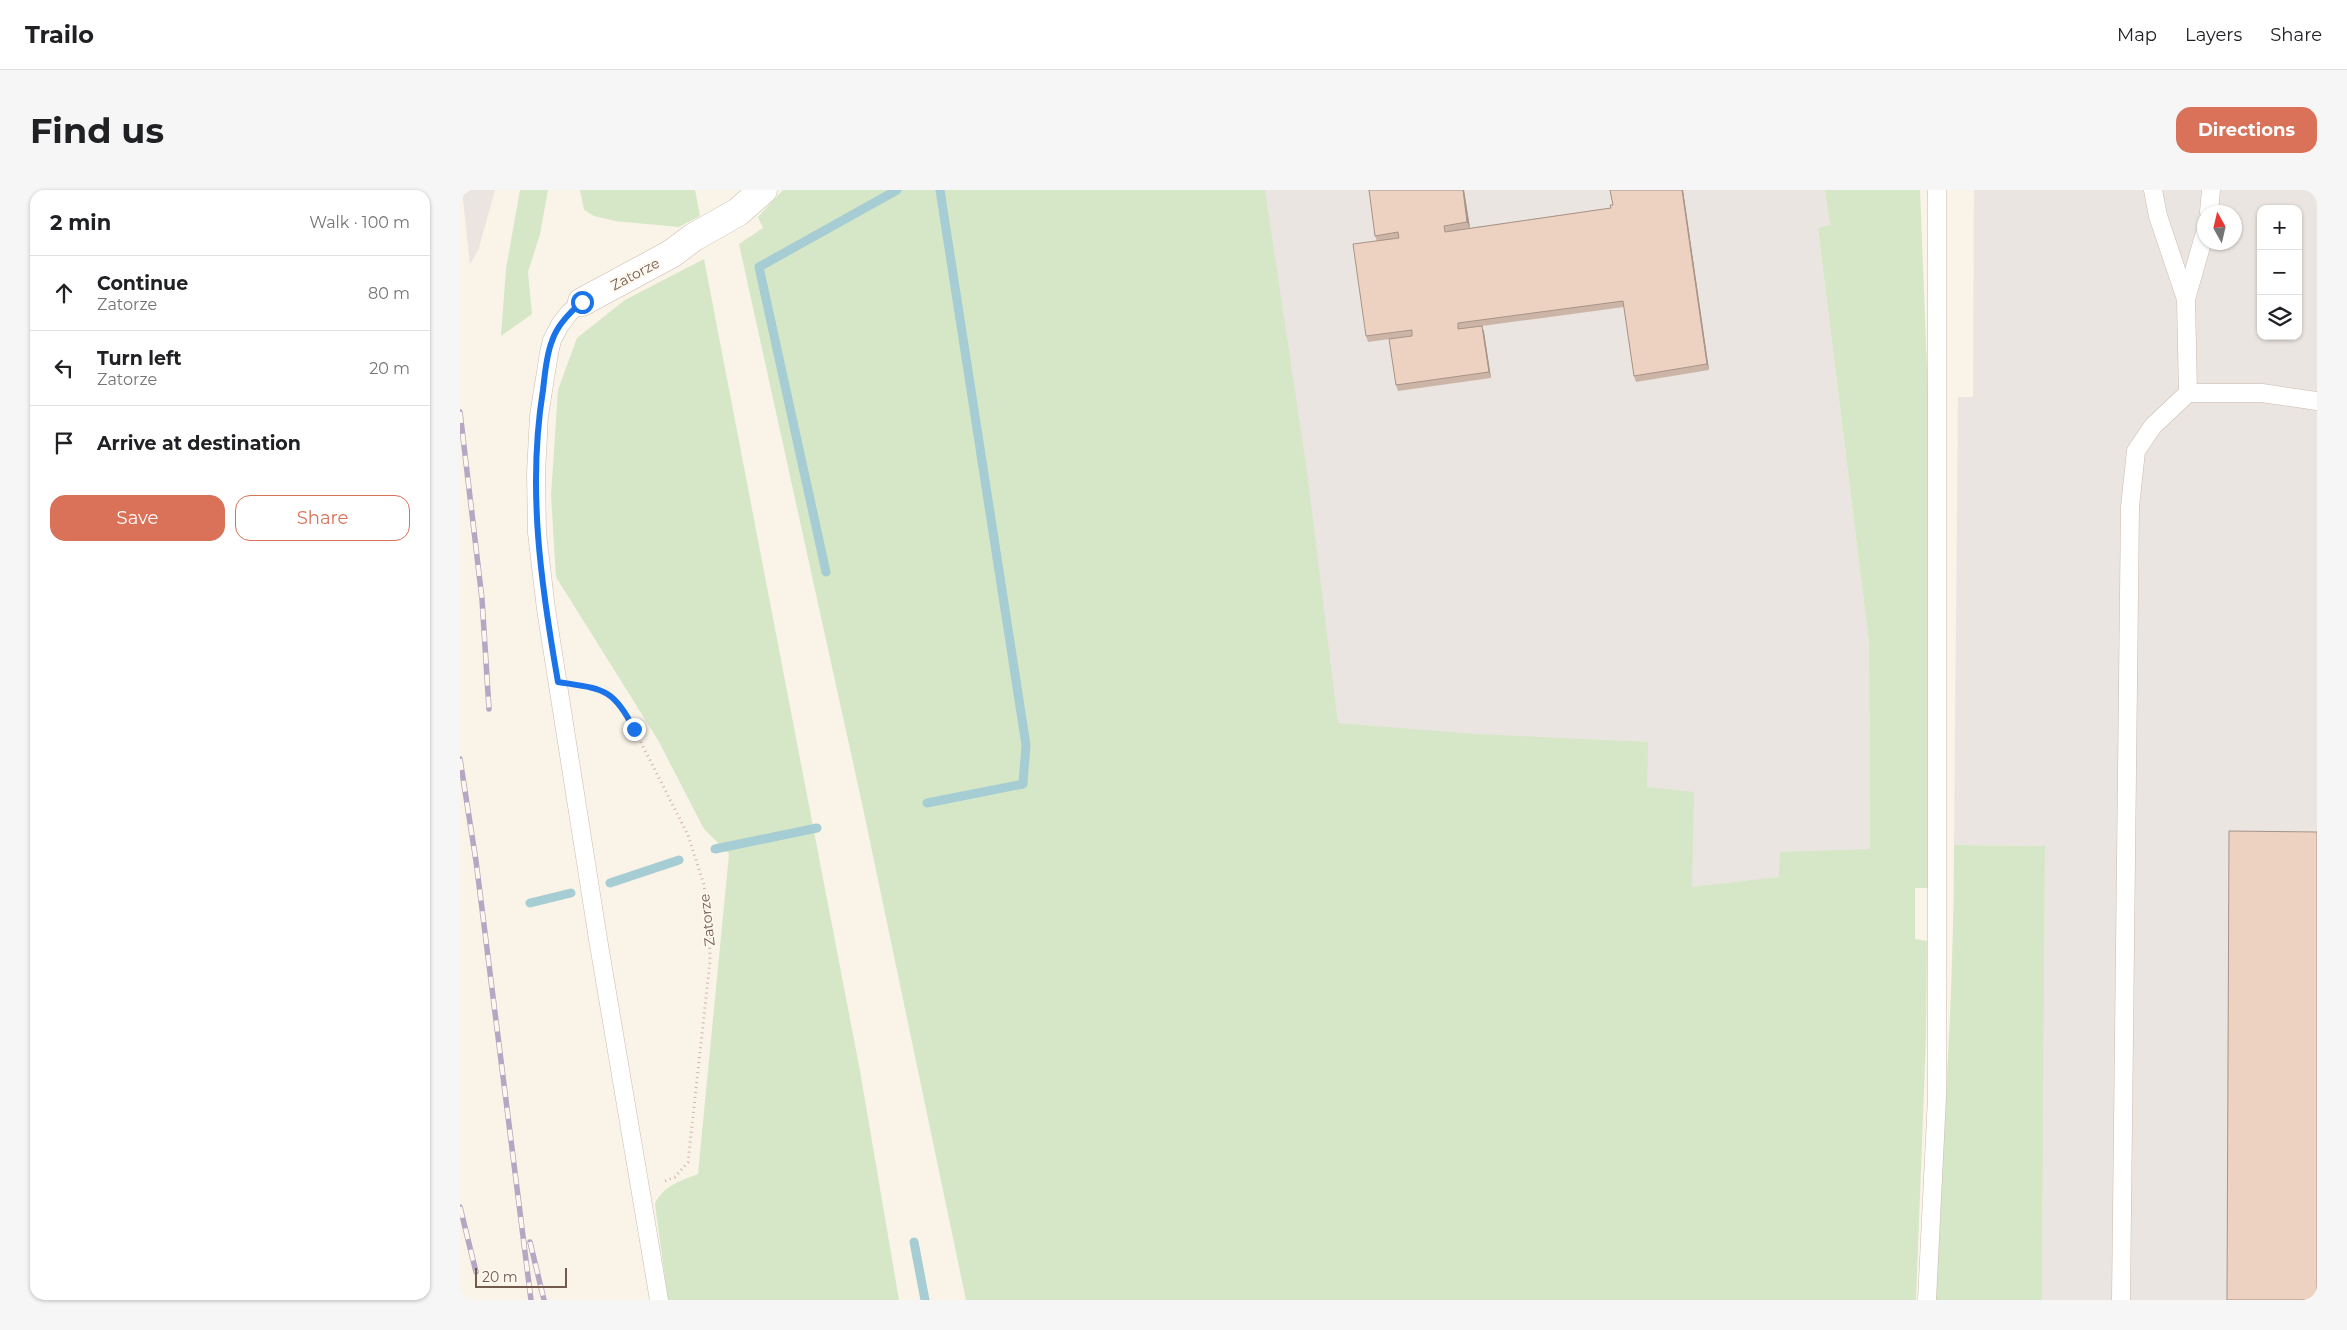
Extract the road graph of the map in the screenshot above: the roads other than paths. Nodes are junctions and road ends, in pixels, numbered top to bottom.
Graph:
1 (763, 190) edge
2 (1937, 190) edge
3 (2153, 190) edge
4 (2211, 190) edge
5 (2210, 205) edge
6 (2200, 250) edge
7 (2186, 299) junction
8 (582, 302) joint
9 (2188, 393) junction
10 (2317, 401) edge
11 (659, 1300) edge
12 (1927, 1300) edge
13 (2121, 1300) edge

1 - 8 street, Zatorze
2 - 12 lane
3 - 7 lane
4 - 5 lane
6 - 7 lane
7 - 9 lane
8 - 11 lane, Zatorze
9 - 10 lane
9 - 13 lane

